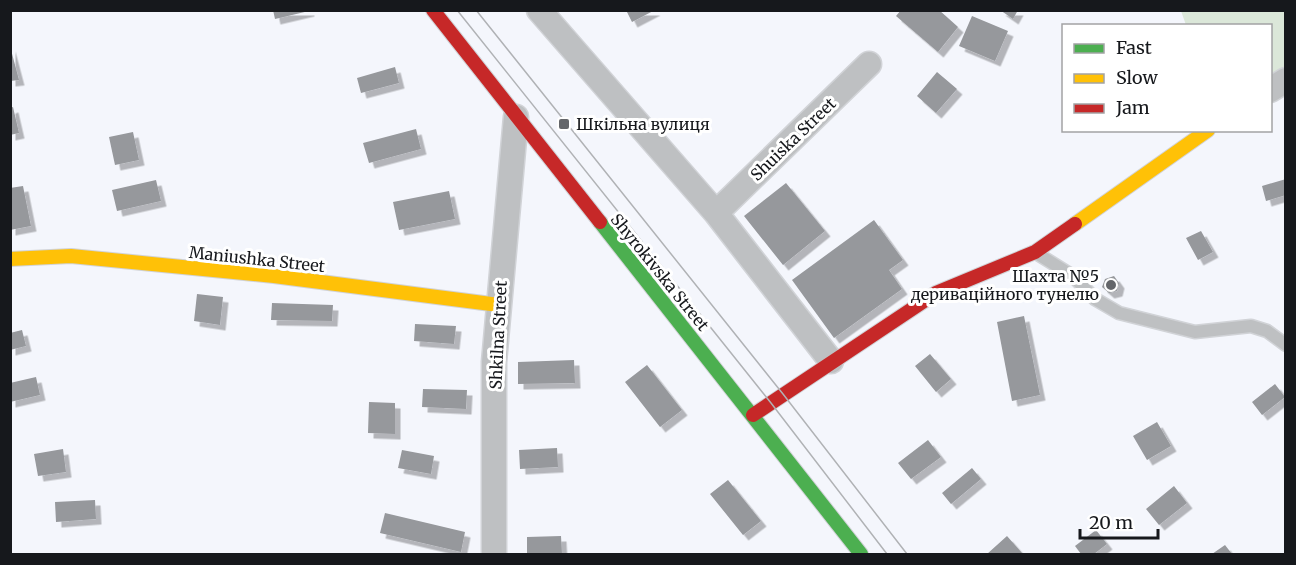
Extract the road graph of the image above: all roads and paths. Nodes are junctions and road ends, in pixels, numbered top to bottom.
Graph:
1 (433, 10) edge
2 (545, 12) edge
3 (869, 64) dead end
4 (1286, 80) edge
5 (1272, 89) edge
6 (516, 117) junction
7 (1205, 132) edge
8 (716, 213) junction
9 (1035, 252) junction
10 (10, 259) edge
11 (499, 304) junction
12 (1286, 345) edge
13 (831, 361) junction
14 (753, 415) junction
15 (494, 555) edge
16 (861, 555) edge

1 - 6 street, Shyrokivska Street
2 - 8 street
3 - 8 street, Shuiska Street
4 - 5 street
6 - 11 street, Shkilna Street
6 - 14 street, Shyrokivska Street
7 - 9 street
8 - 13 street
9 - 12 lane
9 - 13 street
10 - 11 street, Maniushka Street
11 - 15 street, Shkilna Street
13 - 14 street
14 - 16 street, Shyrokivska Street

